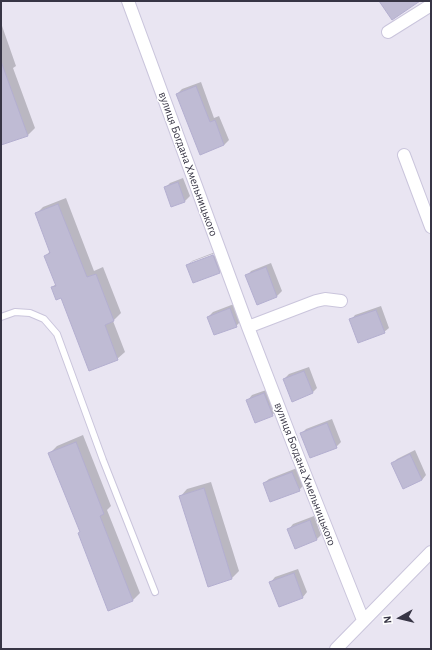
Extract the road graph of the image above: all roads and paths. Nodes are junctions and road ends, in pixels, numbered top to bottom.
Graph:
1 (128, 1) edge
2 (431, 5) edge
3 (388, 32) dead end
4 (404, 156) dead end
5 (431, 227) edge
6 (341, 301) dead end
7 (1, 316) edge
8 (248, 327) junction
9 (431, 552) edge
10 (155, 592) dead end
11 (363, 620) junction
12 (336, 649) edge

1 - 8 street, вулиця Богдана Хмельницького
2 - 3 street
4 - 5 street
6 - 8 street
7 - 10 lane
8 - 11 street, вулиця Богдана Хмельницького
9 - 11 street
11 - 12 street

